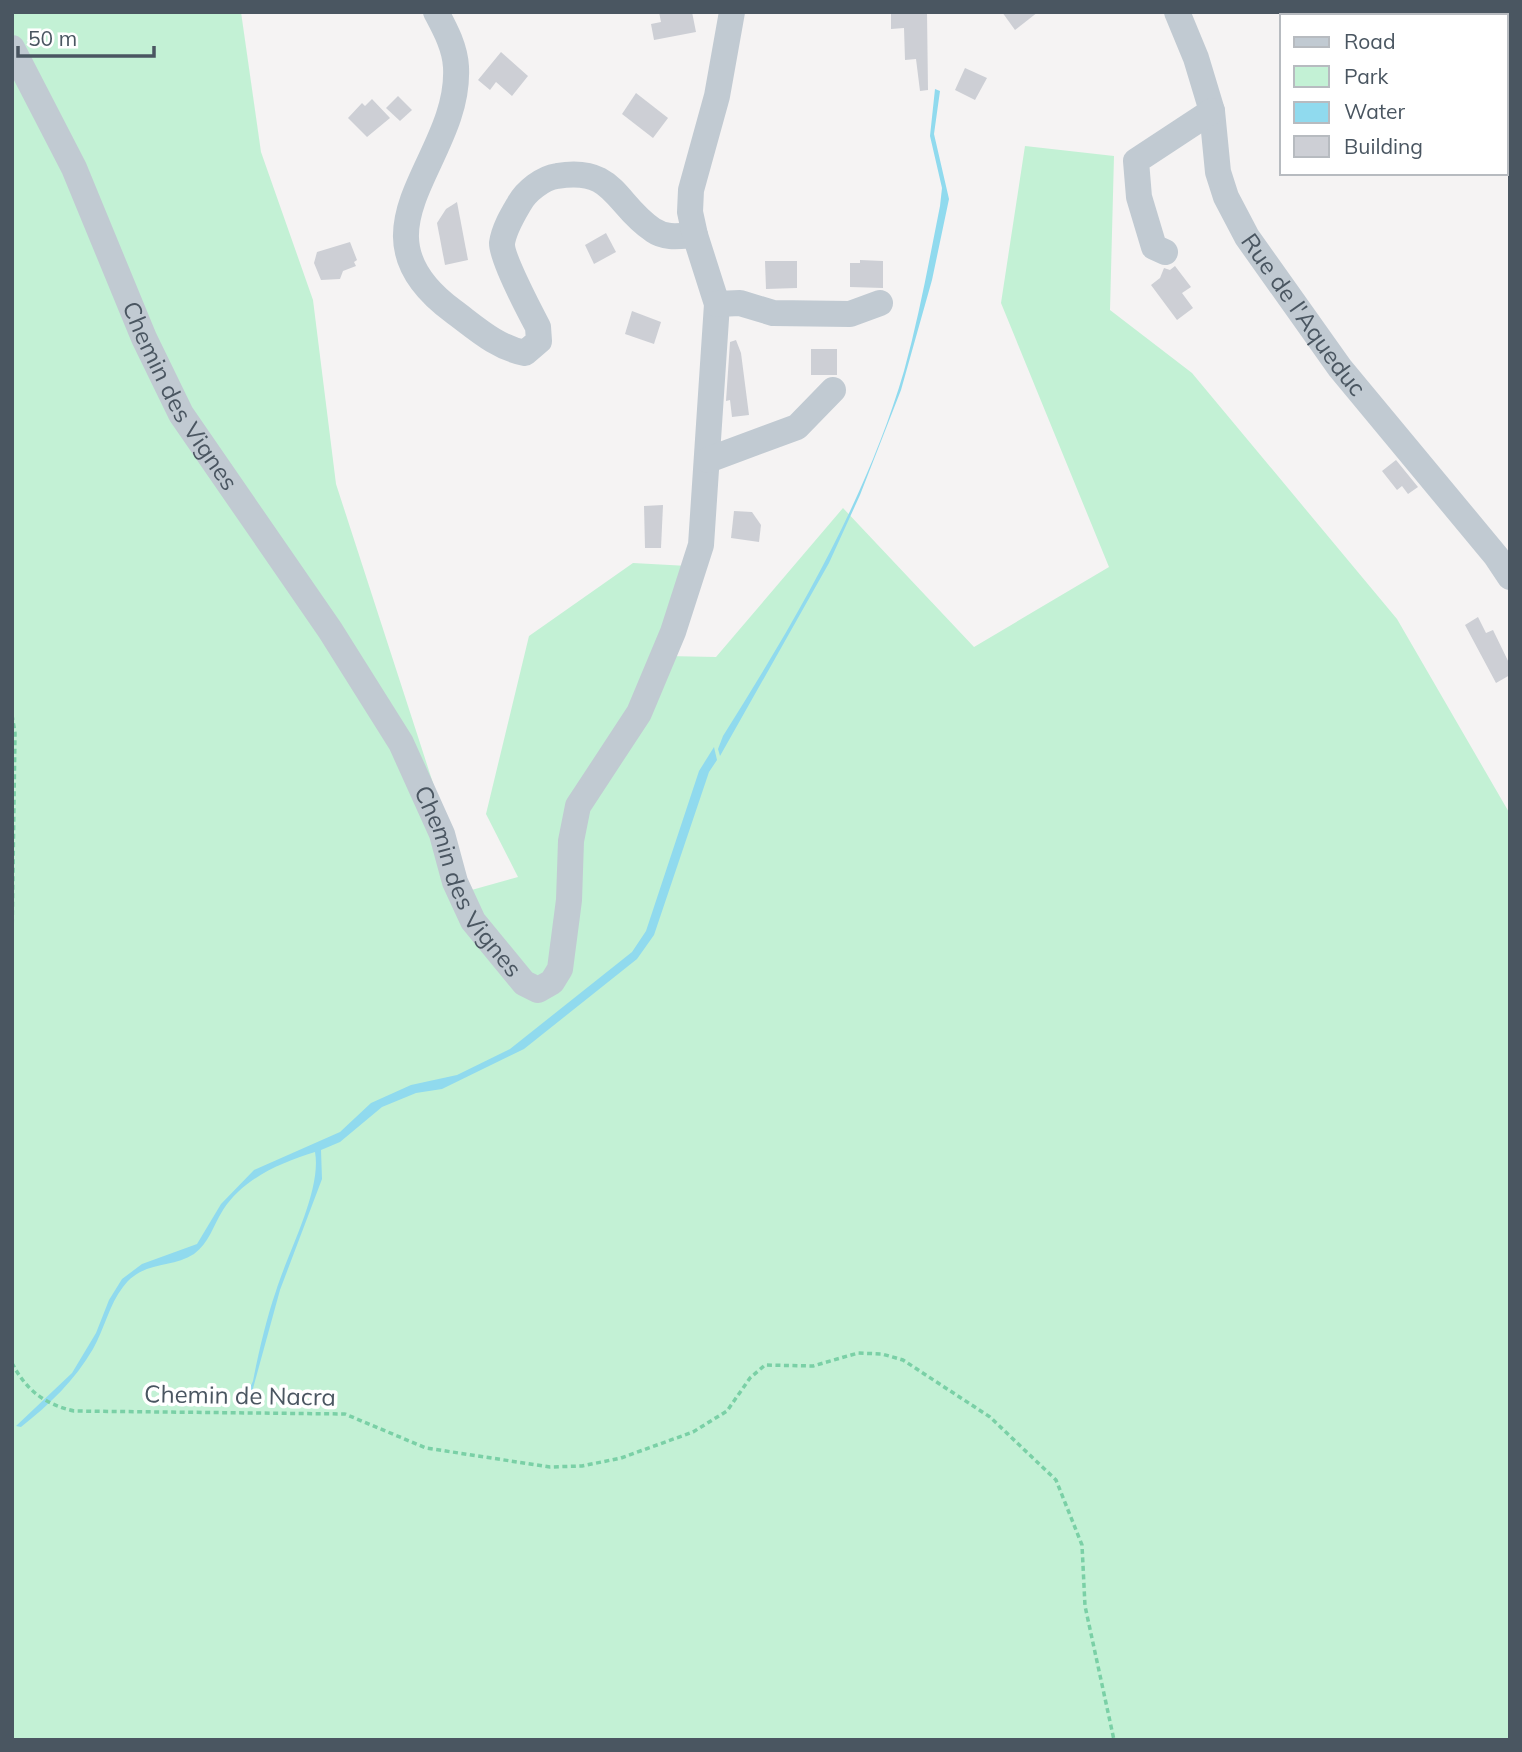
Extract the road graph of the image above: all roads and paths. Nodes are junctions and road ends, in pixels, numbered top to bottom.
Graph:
1 (436, 12) edge
2 (732, 12) edge
3 (1177, 12) edge
4 (12, 48) edge
5 (1212, 111) junction
6 (695, 235) junction
7 (1165, 252) dead end
8 (880, 303) dead end
9 (717, 304) junction
10 (833, 390) dead end
11 (708, 460) junction
12 (1510, 577) edge
13 (12, 715) edge
14 (12, 941) edge
15 (12, 1363) edge
16 (1114, 1740) edge

1 - 6 street
2 - 6 street, Chemin des Vignes
3 - 5 street, Rue de l'Aqueduc
4 - 11 street, Chemin des Vignes
5 - 7 street
5 - 12 street, Rue de l'Aqueduc
6 - 9 street, Chemin des Vignes
8 - 9 street
9 - 11 street, Chemin des Vignes
10 - 11 street
13 - 14 path
15 - 16 path, Chemin de Nacra

